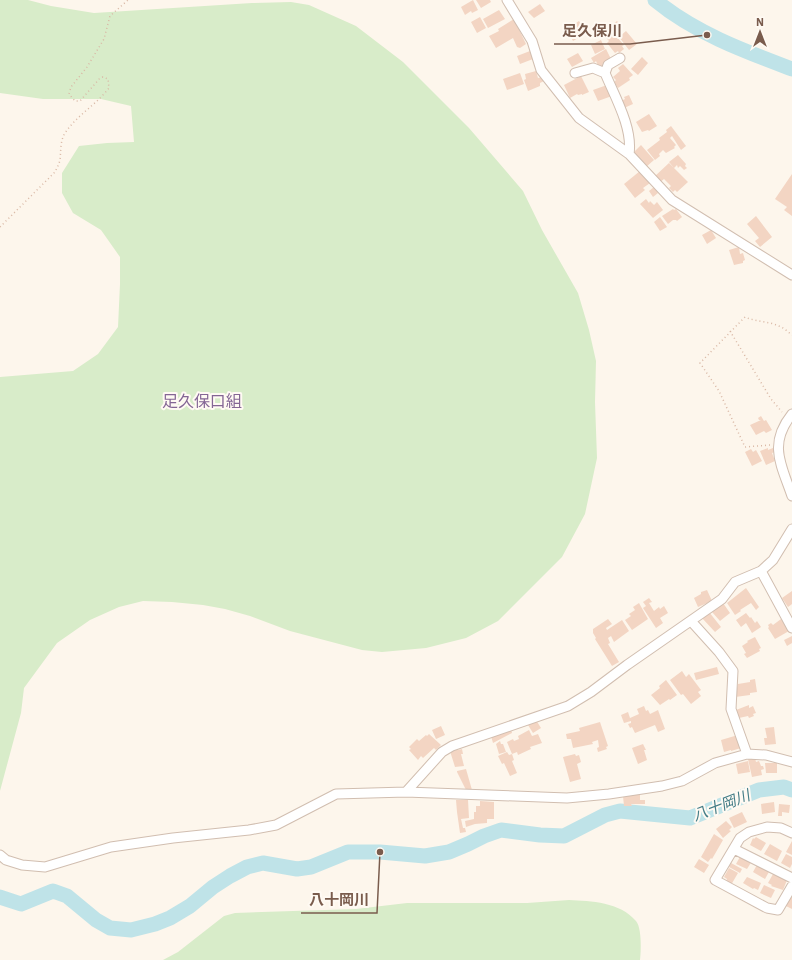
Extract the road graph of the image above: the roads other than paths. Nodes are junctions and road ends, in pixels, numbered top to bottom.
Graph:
1 (507, 0) edge
2 (620, 58) dead end
3 (575, 73) dead end
4 (605, 73) junction
5 (629, 154) junction
6 (792, 275) edge
7 (790, 416) edge
8 (792, 496) edge
9 (792, 529) edge
10 (760, 570) junction
11 (691, 621) junction
12 (792, 628) edge
13 (747, 754) junction
14 (792, 762) edge
15 (406, 792) junction
16 (792, 833) edge
17 (734, 849) junction
18 (0, 855) edge
19 (792, 878) edge
20 (792, 886) edge

1 - 5 street
2 - 4 street
3 - 4 street
4 - 5 street
5 - 6 street
7 - 8 street
9 - 10 street
10 - 11 street
10 - 12 street
11 - 13 street
11 - 15 street
13 - 14 street
13 - 15 street
15 - 18 street
16 - 17 street
17 - 19 street
17 - 20 street

